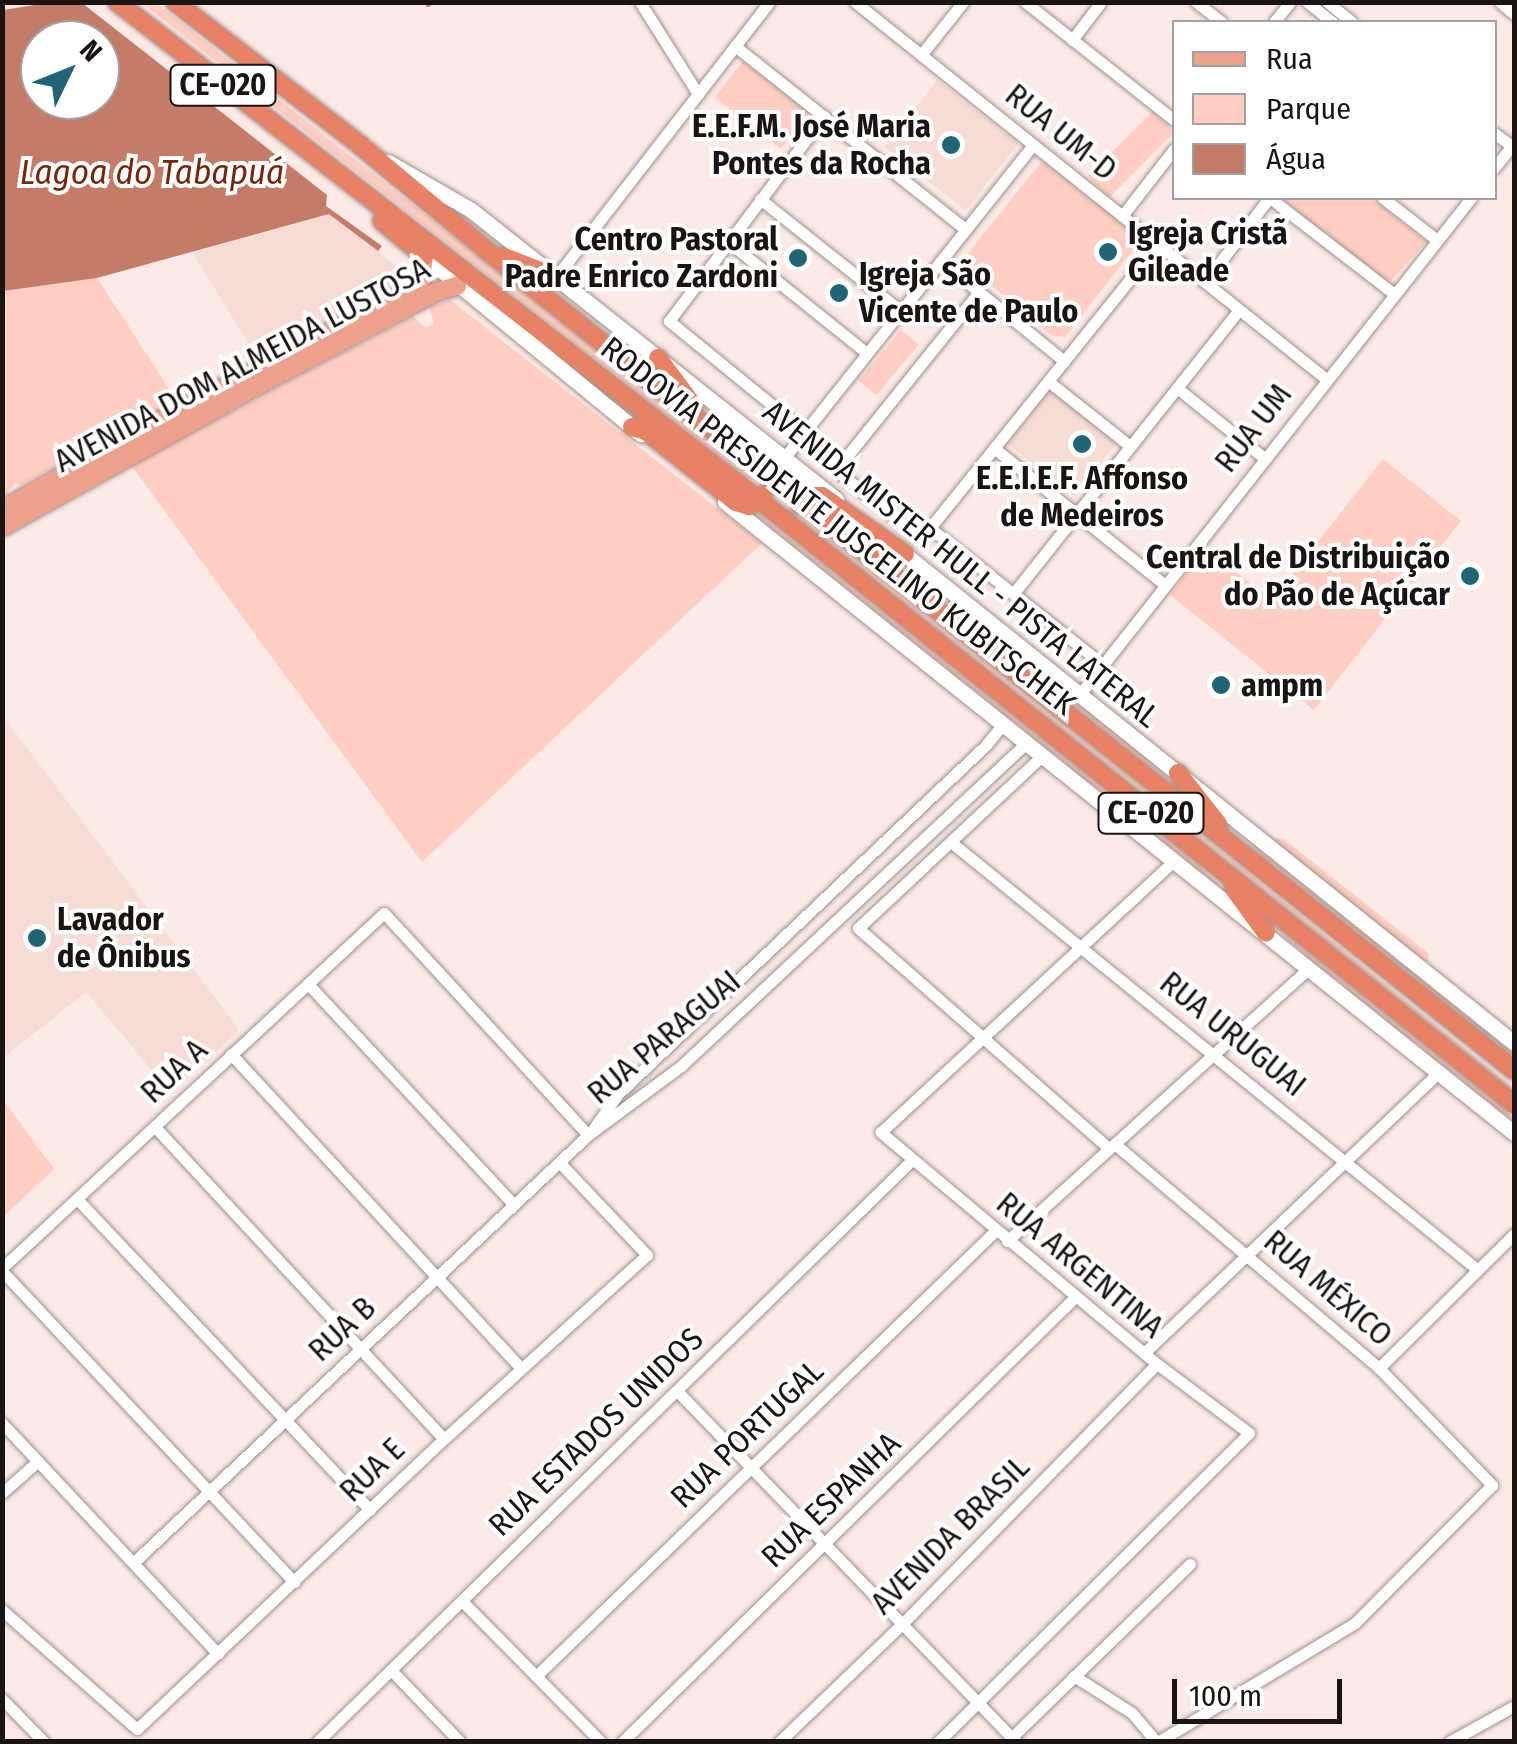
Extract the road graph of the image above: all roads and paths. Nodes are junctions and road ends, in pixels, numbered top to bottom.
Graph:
1 (117, 2) edge
2 (175, 2) edge
3 (640, 2) edge
4 (769, 2) edge
5 (855, 2) edge
6 (962, 2) edge
7 (1025, 2) edge
8 (1101, 2) edge
9 (1196, 2) edge
10 (1307, 2) edge
11 (1327, 2) edge
12 (1500, 2) edge
13 (1514, 14) edge
14 (1219, 20) edge
15 (1330, 20) edge
16 (1350, 20) edge
17 (1072, 40) junction
18 (735, 46) junction
19 (921, 55) junction
20 (698, 94) junction
21 (824, 116) junction
22 (1172, 118) edge
23 (1033, 145) junction
24 (362, 146) junction
25 (1172, 152) edge
26 (328, 168) junction
27 (760, 199) junction
28 (1268, 200) edge
29 (1273, 200) edge
30 (1386, 200) edge
31 (1469, 200) edge
32 (1122, 216) junction
33 (966, 230) junction
34 (1437, 240) junction
35 (727, 241) junction
36 (1158, 244) junction
37 (485, 250) junction
38 (424, 256) junction
39 (940, 261) junction
40 (556, 277) junction
41 (1205, 282) junction
42 (457, 286) junction
43 (979, 292) junction
44 (1394, 294) junction
45 (410, 298) junction
46 (1240, 310) junction
47 (901, 311) junction
48 (867, 353) junction
49 (658, 358) junction
50 (1064, 360) junction
51 (1326, 379) junction
52 (1048, 380) junction
53 (251, 381) junction
54 (1177, 388) junction
55 (708, 425) junction
56 (632, 427) junction
57 (804, 432) junction
58 (1130, 446) junction
59 (994, 448) junction
60 (784, 458) junction
61 (1264, 458) junction
62 (842, 462) junction
63 (776, 479) junction
64 (760, 500) junction
65 (803, 501) junction
66 (2, 510) edge
67 (1077, 514) junction
68 (787, 521) junction
69 (2, 527) edge
70 (930, 528) junction
71 (905, 554) junction
72 (1164, 584) junction
73 (1013, 594) junction
74 (1102, 664) junction
75 (1080, 694) junction
76 (1004, 723) junction
77 (1027, 742) junction
78 (1043, 754) junction
79 (1178, 773) junction
80 (952, 843) junction
81 (1237, 848) junction
82 (1174, 860) junction
83 (1212, 862) junction
84 (1266, 932) junction
85 (1081, 948) junction
86 (1309, 968) junction
87 (308, 984) junction
88 (981, 1038) junction
89 (1514, 1043) edge
90 (232, 1054) junction
91 (1214, 1054) junction
92 (1514, 1070) edge
93 (1439, 1072) junction
94 (1514, 1104) edge
95 (155, 1126) junction
96 (1514, 1133) edge
97 (588, 1135) junction
98 (1111, 1146) junction
99 (912, 1160) junction
100 (1346, 1161) junction
101 (560, 1163) junction
102 (78, 1198) junction
103 (514, 1205) junction
104 (995, 1230) junction
105 (1514, 1234) edge
106 (1007, 1241) junction
107 (1246, 1253) junction
108 (2, 1269) edge
109 (1478, 1270) junction
110 (438, 1278) junction
111 (1076, 1296) junction
112 (361, 1349) junction
113 (1144, 1354) junction
114 (1157, 1364) junction
115 (521, 1368) junction
116 (1380, 1368) junction
117 (678, 1392) junction
118 (286, 1420) junction
119 (2, 1423) edge
120 (444, 1439) junction
121 (38, 1461) junction
122 (752, 1468) junction
123 (209, 1492) junction
124 (2, 1494) edge
125 (370, 1510) junction
126 (826, 1545) junction
127 (133, 1563) junction
128 (1190, 1564) dead end
129 (294, 1582) junction
130 (462, 1602) junction
131 (2, 1610) edge
132 (902, 1624) junction
133 (218, 1654) junction
134 (391, 1670) junction
135 (536, 1676) junction
136 (1074, 1676) junction
137 (2, 1700) edge
138 (978, 1702) junction
139 (1514, 1706) edge
140 (1014, 1739) edge
141 (44, 1742) edge
142 (317, 1742) edge
143 (460, 1742) edge
144 (601, 1742) edge
145 (622, 1742) edge
146 (779, 1742) edge
147 (938, 1742) edge
148 (1157, 1742) edge
149 (1450, 1742) edge

1 - 26 highway, RODOVIA PRESIDENTE JUSCELINO KUBITSCHEK / CE-020
2 - 24 highway, RODOVIA PRESIDENTE JUSCELINO KUBITSCHEK / CE-020
3 - 20 street
4 - 18 street
5 - 19 street, RUA UM-D
6 - 19 street
7 - 17 street
8 - 17 street
9 - 14 street
10 - 15 street
11 - 16 street
12 - 13 street
17 - 22 street
18 - 20 street
18 - 21 street
19 - 23 street, RUA UM-D
20 - 40 street
21 - 27 street
21 - 33 street
23 - 32 street, RUA UM-D
23 - 33 street
24 - 37 highway, RODOVIA PRESIDENTE JUSCELINO KUBITSCHEK / CE-020
24 - 40 main road, AVENIDA MISTER HULL - PISTA LATERAL
25 - 32 street
26 - 38 highway
26 - 64 highway, RODOVIA PRESIDENTE JUSCELINO KUBITSCHEK / CE-020
27 - 35 street
27 - 47 street
28 - 41 street
29 - 44 street
30 - 34 street
31 - 34 street, RUA UM
32 - 36 street, RUA UM-D
33 - 39 street
34 - 44 street, RUA UM
35 - 48 street
35 - 57 street
36 - 41 street, RUA UM-D
36 - 50 street
37 - 40 highway
37 - 55 highway, RODOVIA PRESIDENTE JUSCELINO KUBITSCHEK / CE-020
38 - 42 main road
38 - 45 main road, AVENIDA DOM ALMEIDA LUSTOSA
39 - 43 street
39 - 47 street
40 - 49 main road, AVENIDA MISTER HULL - PISTA LATERAL
41 - 46 street, RUA UM-D
42 - 45 main road, AVENIDA DOM ALMEIDA LUSTOSA
42 - 56 main road
43 - 50 street
43 - 62 street
44 - 51 street, RUA UM
45 - 53 main road, AVENIDA DOM ALMEIDA LUSTOSA
46 - 51 street, RUA UM-D
46 - 54 street
47 - 48 street
48 - 57 street
49 - 55 highway
49 - 60 main road, AVENIDA MISTER HULL - PISTA LATERAL
50 - 52 street
51 - 61 street, RUA UM
52 - 58 street
52 - 59 street
53 - 66 main road, AVENIDA DOM ALMEIDA LUSTOSA
53 - 69 main road, AVENIDA DOM ALMEIDA LUSTOSA
54 - 58 street
54 - 61 street
55 - 63 highway, RODOVIA PRESIDENTE JUSCELINO KUBITSCHEK / CE-020
56 - 64 highway
56 - 76 main road
57 - 60 street
57 - 62 street
58 - 67 street
59 - 67 street
59 - 70 street
60 - 71 main road, AVENIDA MISTER HULL - PISTA LATERAL
61 - 72 street, RUA UM
62 - 70 street
63 - 64 highway
63 - 65 highway, RODOVIA PRESIDENTE JUSCELINO KUBITSCHEK / CE-020
64 - 68 highway, RODOVIA PRESIDENTE JUSCELINO KUBITSCHEK / CE-020
65 - 68 highway
65 - 71 highway
65 - 81 highway, RODOVIA PRESIDENTE JUSCELINO KUBITSCHEK / CE-020
67 - 72 street
67 - 73 street
68 - 83 highway, RODOVIA PRESIDENTE JUSCELINO KUBITSCHEK / CE-020
70 - 73 street
71 - 75 main road, AVENIDA MISTER HULL - PISTA LATERAL
72 - 74 street, RUA UM
73 - 74 street
74 - 75 street, RUA UM
75 - 79 main road, AVENIDA MISTER HULL - PISTA LATERAL
76 - 77 main road
76 - 97 street, RUA PARAGUAI
77 - 78 main road
77 - 97 street, RUA PARAGUAI
78 - 80 street
78 - 82 main road
79 - 81 highway
79 - 89 main road, AVENIDA MISTER HULL - PISTA LATERAL
80 - 85 street, RUA URUGUAI
80 - 88 street, RUA MÉXICO
81 - 92 highway, RODOVIA PRESIDENTE JUSCELINO KUBITSCHEK / CE-020
82 - 84 main road
82 - 85 street
83 - 84 highway
83 - 94 highway, RODOVIA PRESIDENTE JUSCELINO KUBITSCHEK / CE-020
84 - 86 main road
85 - 88 street
85 - 91 street, RUA URUGUAI
86 - 91 street
86 - 93 main road
87 - 90 street, RUA A
87 - 97 street, RUA A
87 - 103 street
88 - 98 street, RUA MÉXICO
88 - 99 street, RUA ARGENTINA
90 - 95 street, RUA A
90 - 110 street
91 - 98 street
91 - 100 street, RUA URUGUAI
93 - 96 main road
93 - 100 street
95 - 102 street, RUA A
95 - 112 street
97 - 101 street, RUA B
98 - 106 street
98 - 107 street, RUA MÉXICO
99 - 104 street, RUA ARGENTINA
99 - 117 street, RUA ESTADOS UNIDOS
100 - 107 street
100 - 109 street, RUA URUGUAI
101 - 103 street, RUA B
101 - 115 street, RUA E
102 - 108 street, RUA A
102 - 118 street
103 - 110 street, RUA B
104 - 106 street, RUA ARGENTINA
104 - 122 street, RUA PORTUGAL
105 - 109 street
106 - 111 street, RUA ARGENTINA
107 - 113 street
107 - 116 street, RUA MÉXICO
108 - 123 street
109 - 116 street
110 - 112 street, RUA B
110 - 115 street
111 - 113 street, RUA ARGENTINA
111 - 126 street, RUA ESPANHA
112 - 118 street, RUA B
112 - 120 street
113 - 114 street, RUA ARGENTINA
114 - 132 street, AVENIDA BRASIL
114 - 138 street, RUA ARGENTINA
115 - 120 street, RUA E
116 - 148 street, RUA MÉXICO
117 - 122 street
117 - 130 street, RUA ESTADOS UNIDOS
118 - 123 street, RUA B
118 - 125 street
119 - 121 street
120 - 125 street, RUA E
121 - 124 street
121 - 127 street
122 - 126 street
122 - 135 street, RUA PORTUGAL
123 - 127 street, RUA B
123 - 129 street
125 - 129 street, RUA E
126 - 132 street
126 - 145 street, RUA ESPANHA
127 - 133 street
128 - 136 street
129 - 133 street, RUA E
130 - 134 street, RUA ESTADOS UNIDOS
130 - 135 street
131 - 133 street, RUA E
132 - 138 street
132 - 146 street, AVENIDA BRASIL
134 - 142 street, RUA ESTADOS UNIDOS
134 - 143 street
135 - 144 street
136 - 140 street
136 - 148 street
137 - 141 street
138 - 140 street
138 - 147 street
139 - 149 street

